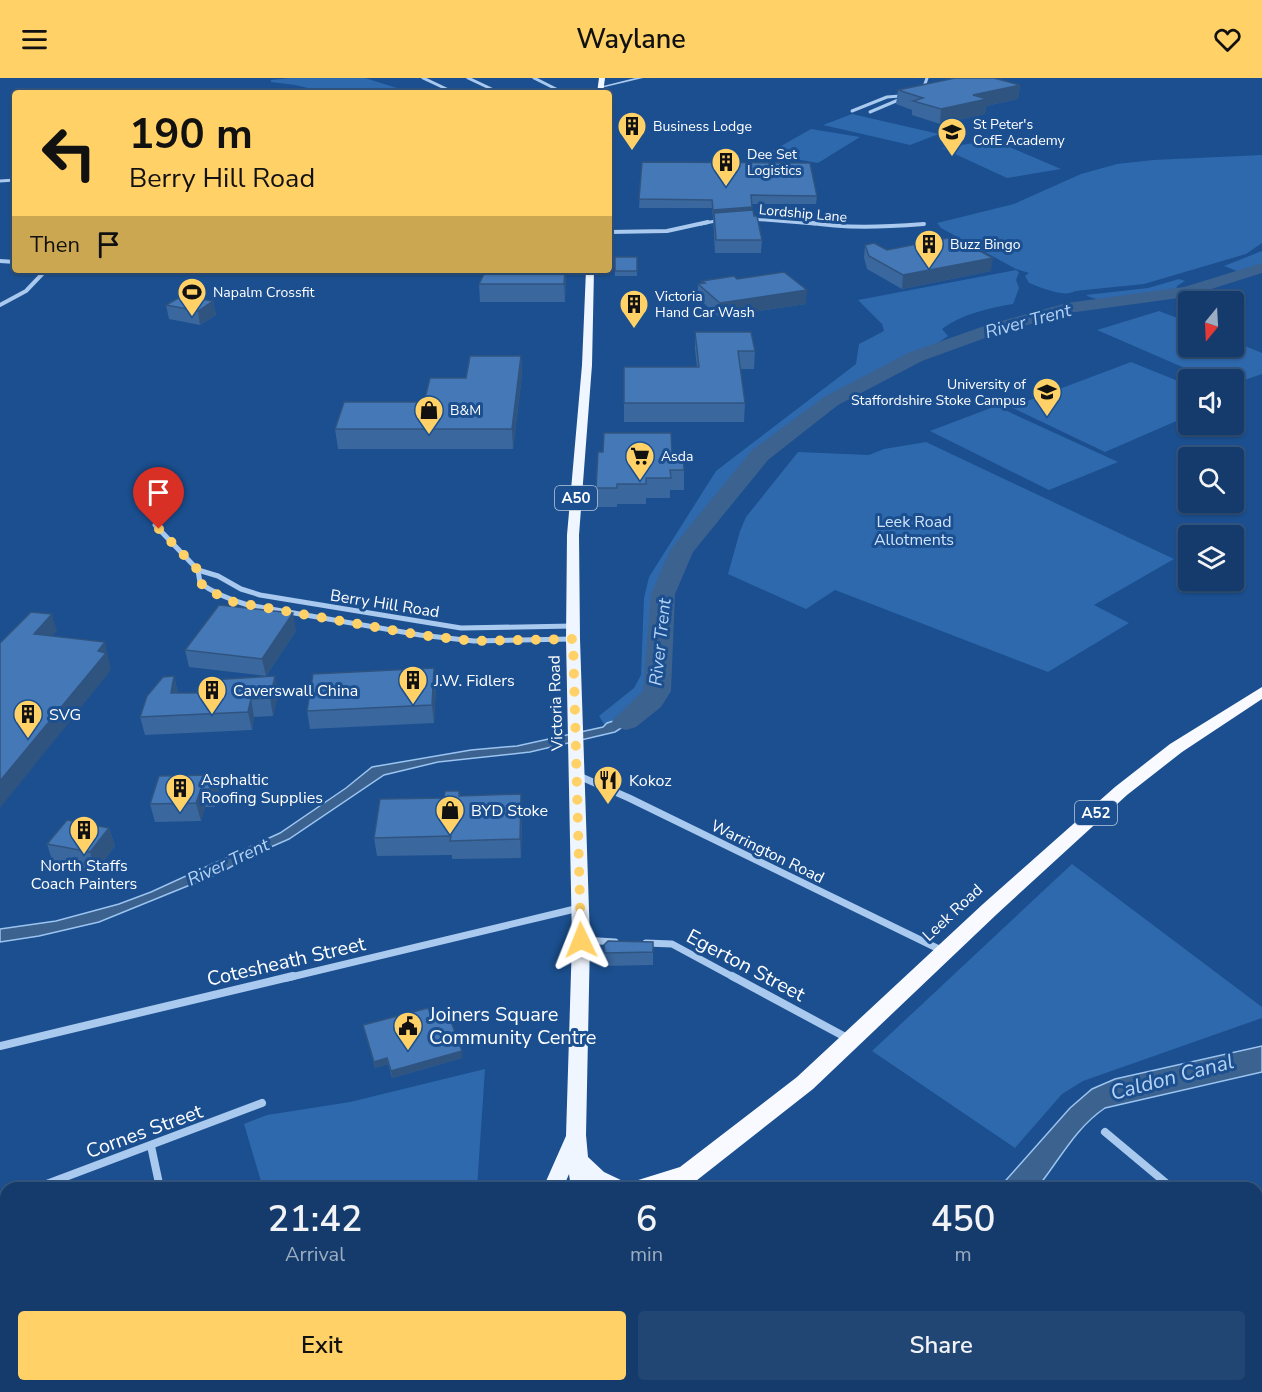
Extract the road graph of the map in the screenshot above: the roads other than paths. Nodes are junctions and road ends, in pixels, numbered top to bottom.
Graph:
1 (423, 78) edge
2 (468, 78) edge
3 (534, 78) edge
4 (602, 78) edge
5 (641, 78) edge
6 (927, 78) edge
7 (434, 79) edge
8 (428, 80) junction
9 (449, 90) edge
10 (494, 90) edge
11 (553, 90) edge
12 (601, 90) edge
13 (914, 93) edge
14 (852, 111) dead end
15 (870, 112) dead end
16 (724, 219) edge
17 (748, 219) edge
18 (924, 224) dead end
19 (612, 232) edge
20 (43, 273) edge
21 (590, 273) edge
22 (0, 305) edge
23 (155, 525) dead end
24 (198, 570) junction
25 (573, 626) junction
26 (573, 639) junction
27 (1259, 697) edge
28 (578, 776) junction
29 (580, 908) junction
30 (581, 940) junction
31 (627, 942) edge
32 (638, 943) edge
33 (945, 952) junction
34 (852, 1041) junction
35 (0, 1046) edge
36 (262, 1103) dead end
37 (1105, 1132) dead end
38 (576, 1135) junction
39 (151, 1146) junction
40 (580, 1162) junction
41 (52, 1182) edge
42 (159, 1182) edge
43 (556, 1182) edge
44 (581, 1182) edge
45 (603, 1182) edge
46 (676, 1182) edge
47 (1165, 1182) edge

1 - 8 street
2 - 10 street
3 - 11 street
4 - 12 main road
5 - 12 street
6 - 13 street
7 - 8 street
8 - 9 street
14 - 15 street
16 - 19 street
17 - 18 street, Lordship Lane
20 - 22 street
21 - 25 main road, Victoria Road / A50
23 - 24 street, Berry Hill Road
24 - 25 street, Berry Hill Road
24 - 26 street, Berry Hill Road
25 - 26 main road, Victoria Road / A50
26 - 28 main road, Victoria Road / A50
27 - 33 highway, Leek Road / A52
28 - 29 main road, Victoria Road / A50
28 - 33 street, Warrington Road
29 - 30 main road, Victoria Road / A50
29 - 35 street, Cotesheath Street
30 - 31 street
30 - 38 main road, Victoria Road / A50
32 - 34 street, Egerton Street
33 - 34 highway, Leek Road / A52
34 - 46 highway, Leek Road / A52
36 - 39 street, Cornes Street
37 - 47 street
38 - 40 main road, Victoria Road / A50
38 - 43 main road, Victoria Road / A50
39 - 41 street, Cornes Street
39 - 42 street
40 - 44 main road, Victoria Road / A50
40 - 45 main road

